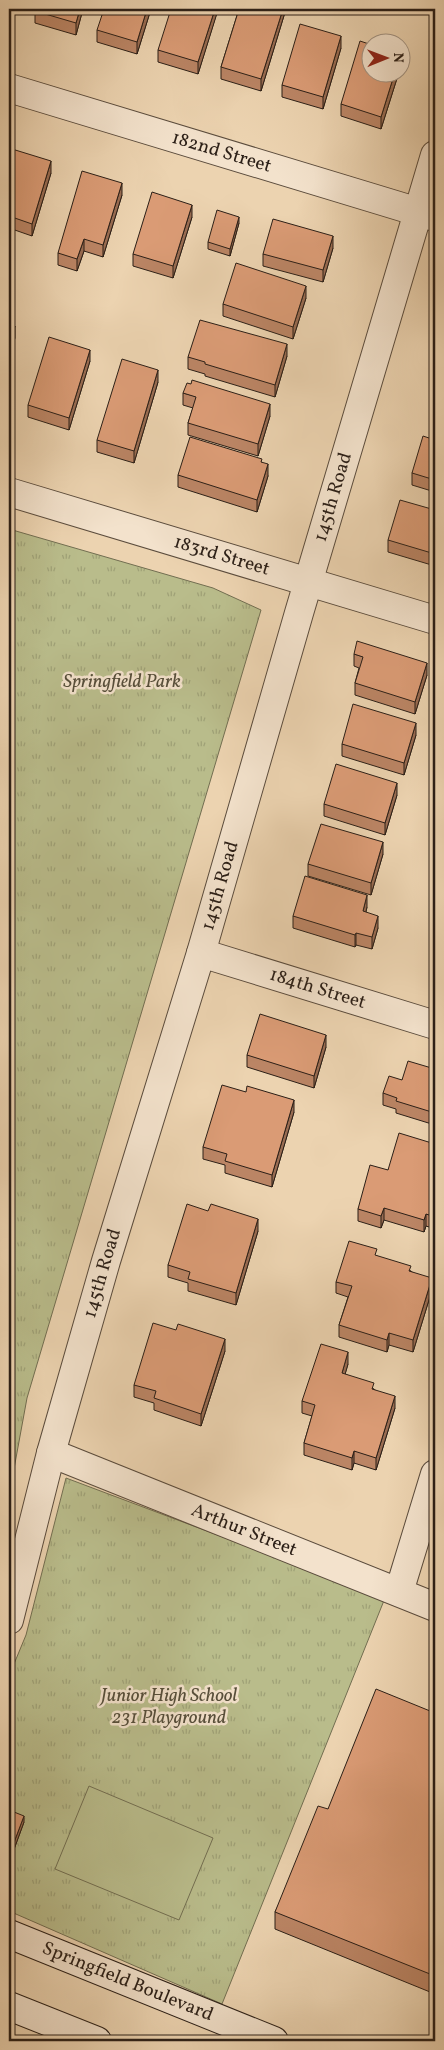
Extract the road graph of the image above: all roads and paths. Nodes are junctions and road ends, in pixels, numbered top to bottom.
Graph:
1 (9, 88) edge
2 (435, 155) edge
3 (427, 214) edge
4 (9, 492) edge
5 (308, 581) junction
6 (435, 620) edge
7 (202, 953) junction
8 (435, 1025) edge
9 (51, 1453) junction
10 (435, 1474) edge
11 (398, 1592) junction
12 (435, 1607) edge
13 (9, 1620) edge
14 (9, 1934) edge
15 (9, 2006) edge
16 (97, 2041) edge
17 (274, 2041) edge

1 - 3 street, 182nd Street
2 - 3 street, 145th Road
3 - 5 street, 145th Road
4 - 5 street, 183rd Street
5 - 6 street, 183rd Street
5 - 7 street, 145th Road
7 - 8 street, 184th Street
7 - 9 street, 145th Road
9 - 11 street, Arthur Street
9 - 13 street, 145th Road
10 - 11 street
11 - 12 street, Arthur Street
14 - 17 street, Springfield Boulevard
15 - 16 street

